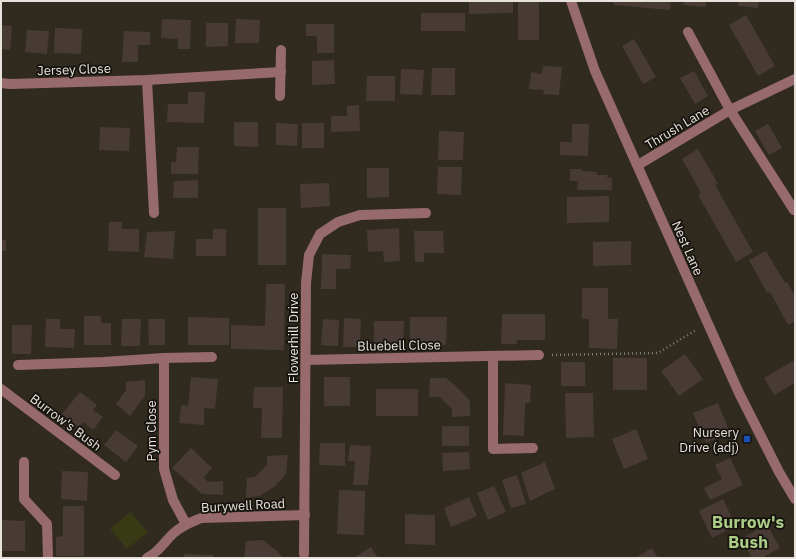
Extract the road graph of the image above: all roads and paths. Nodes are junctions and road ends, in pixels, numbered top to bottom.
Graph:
1 (571, 1) edge
2 (688, 32) dead end
3 (282, 50) dead end
4 (281, 72) junction
5 (795, 79) edge
6 (147, 80) junction
7 (1, 82) edge
8 (280, 96) dead end
9 (730, 110) junction
10 (638, 165) junction
11 (795, 209) edge
12 (154, 213) dead end
13 (426, 213) dead end
14 (708, 324) junction
15 (539, 355) joint
16 (493, 356) junction
17 (164, 358) junction
18 (212, 358) dead end
19 (306, 360) junction
20 (18, 364) dead end
21 (1, 389) edge
22 (533, 448) dead end
23 (24, 462) dead end
24 (115, 475) dead end
25 (795, 499) edge
26 (305, 515) junction
27 (186, 524) junction
28 (304, 554) dead end
29 (48, 558) edge
30 (147, 558) edge

1 - 10 street, Nest Lane
2 - 9 street, Thrush Lane
3 - 4 street
4 - 6 street, Jersey Close
4 - 8 street
5 - 9 street, Thrush Lane
6 - 7 street, Jersey Close
6 - 12 street
9 - 10 street, Thrush Lane
9 - 11 street, Thrush Lane
10 - 14 street, Nest Lane
13 - 19 street, Flowerhill Drive
14 - 15 path
14 - 25 street, Nest Lane
15 - 16 street, Bluebell Close
16 - 19 street, Bluebell Close
16 - 22 street
17 - 18 street
17 - 20 street
17 - 27 street, Pym Close
19 - 26 street, Flowerhill Drive
21 - 24 street, Burrow's Bush
23 - 29 street
26 - 27 street, Burywell Road
26 - 28 street, Flowerhill Drive
27 - 30 street, Burywell Road

